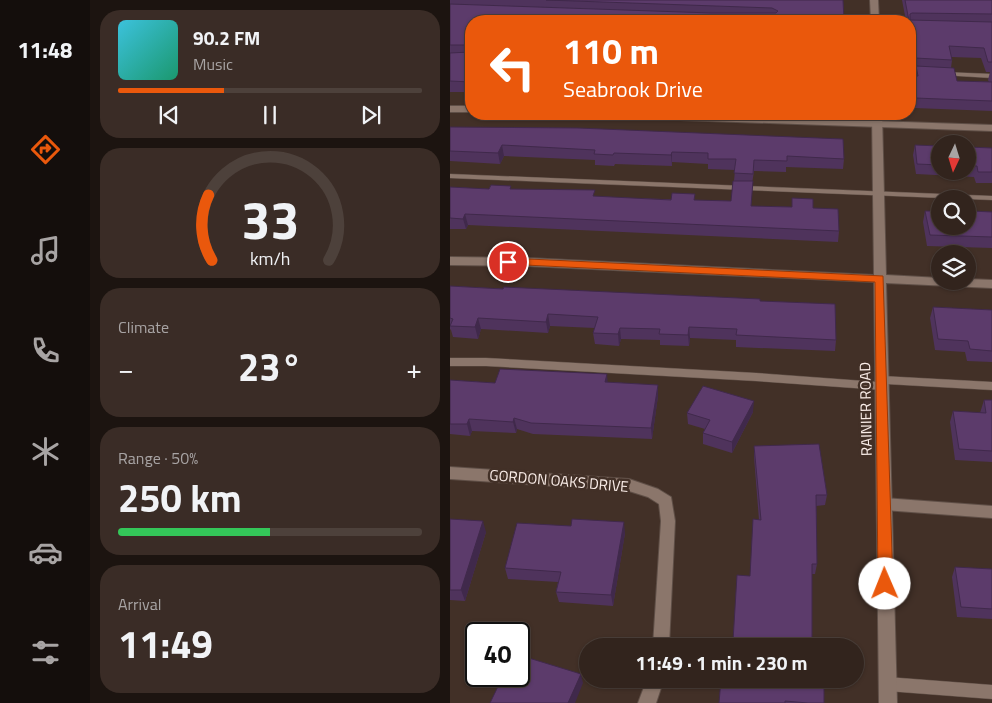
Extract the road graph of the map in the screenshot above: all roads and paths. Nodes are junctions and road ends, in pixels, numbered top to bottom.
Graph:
1 (874, 0) edge
2 (875, 15) edge
3 (916, 72) edge
4 (992, 76) edge
5 (450, 109) edge
6 (465, 110) edge
7 (877, 120) edge
8 (900, 120) edge
9 (992, 128) edge
10 (450, 176) edge
11 (878, 194) junction
12 (992, 198) edge
13 (450, 261) edge
14 (880, 279) junction
15 (992, 284) edge
16 (450, 362) edge
17 (882, 383) junction
18 (992, 386) edge
19 (450, 472) edge
20 (884, 504) junction
21 (992, 512) edge
22 (661, 638) edge
23 (887, 684) junction
24 (652, 688) edge
25 (992, 692) edge
26 (647, 703) edge
27 (888, 703) edge

1 - 2 street
3 - 4 lane
5 - 6 street
7 - 11 street, RAINIER ROAD
8 - 9 street
10 - 11 lane
11 - 12 lane
11 - 14 street, RAINIER ROAD
13 - 14 street
14 - 15 street
14 - 17 street, RAINIER ROAD
16 - 17 lane
17 - 18 lane
17 - 20 street, RAINIER ROAD
19 - 22 street, GORDON OAKS DRIVE
20 - 21 street
20 - 23 street, RAINIER ROAD
23 - 25 lane
23 - 27 street, RAINIER ROAD
24 - 26 street

